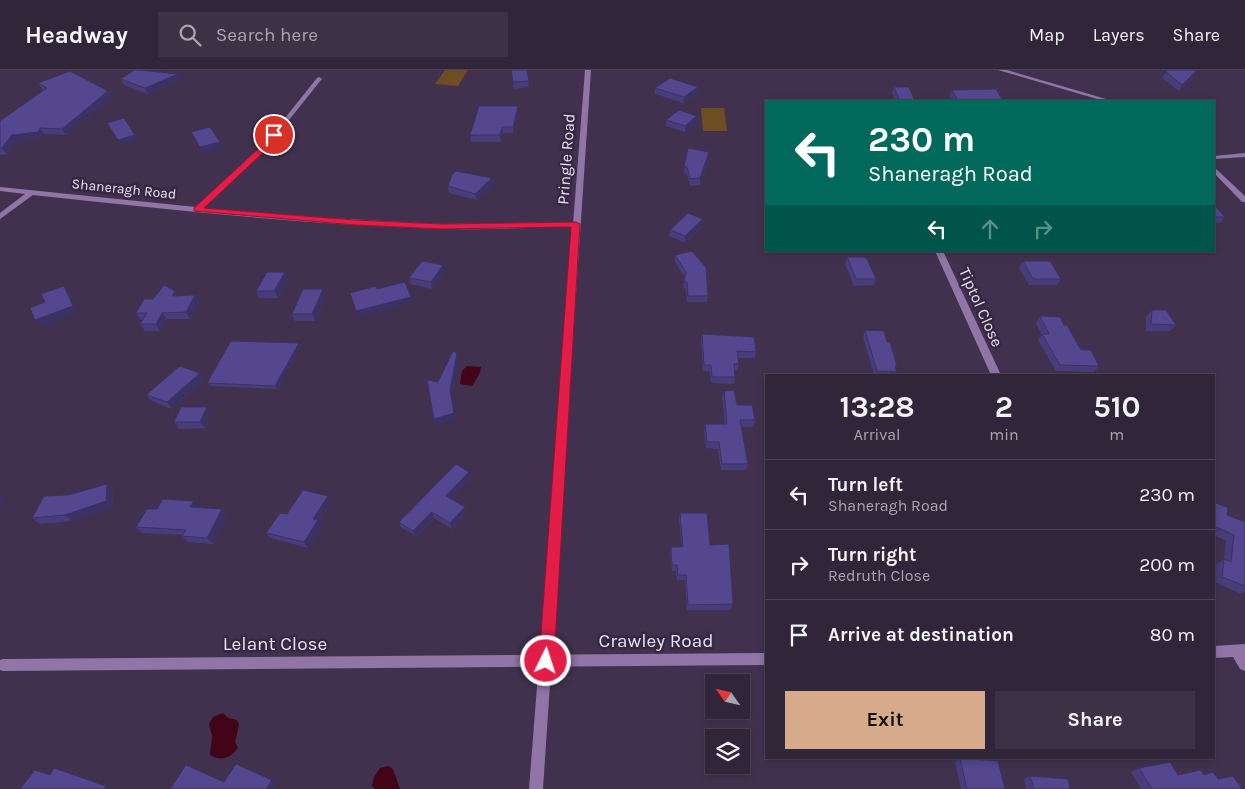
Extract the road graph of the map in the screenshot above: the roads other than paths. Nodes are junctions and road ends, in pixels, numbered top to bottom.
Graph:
1 (588, 70) edge
2 (1001, 70) edge
3 (319, 79) dead end
4 (1107, 100) edge
5 (1245, 155) edge
6 (1215, 158) edge
7 (1215, 171) edge
8 (0, 189) edge
9 (32, 192) junction
10 (1245, 200) edge
11 (197, 210) junction
12 (0, 217) edge
13 (576, 224) junction
14 (939, 252) edge
15 (996, 374) edge
16 (1241, 650) edge
17 (1215, 652) edge
18 (765, 659) edge
19 (546, 661) junction
20 (3, 665) dead end
21 (1245, 665) edge
22 (536, 789) edge

1 - 13 street, Pringle Road
2 - 4 street
3 - 11 street
5 - 6 lane
7 - 10 street
8 - 9 street, Shaneragh Road
9 - 11 street, Shaneragh Road
9 - 12 street
11 - 13 street, Shaneragh Road
13 - 19 street, Pringle Road
14 - 15 street, Tiptol Close
16 - 17 street
16 - 21 street
18 - 19 street, Crawley Road
19 - 20 street, Lelant Close
19 - 22 street, Pringle Road

